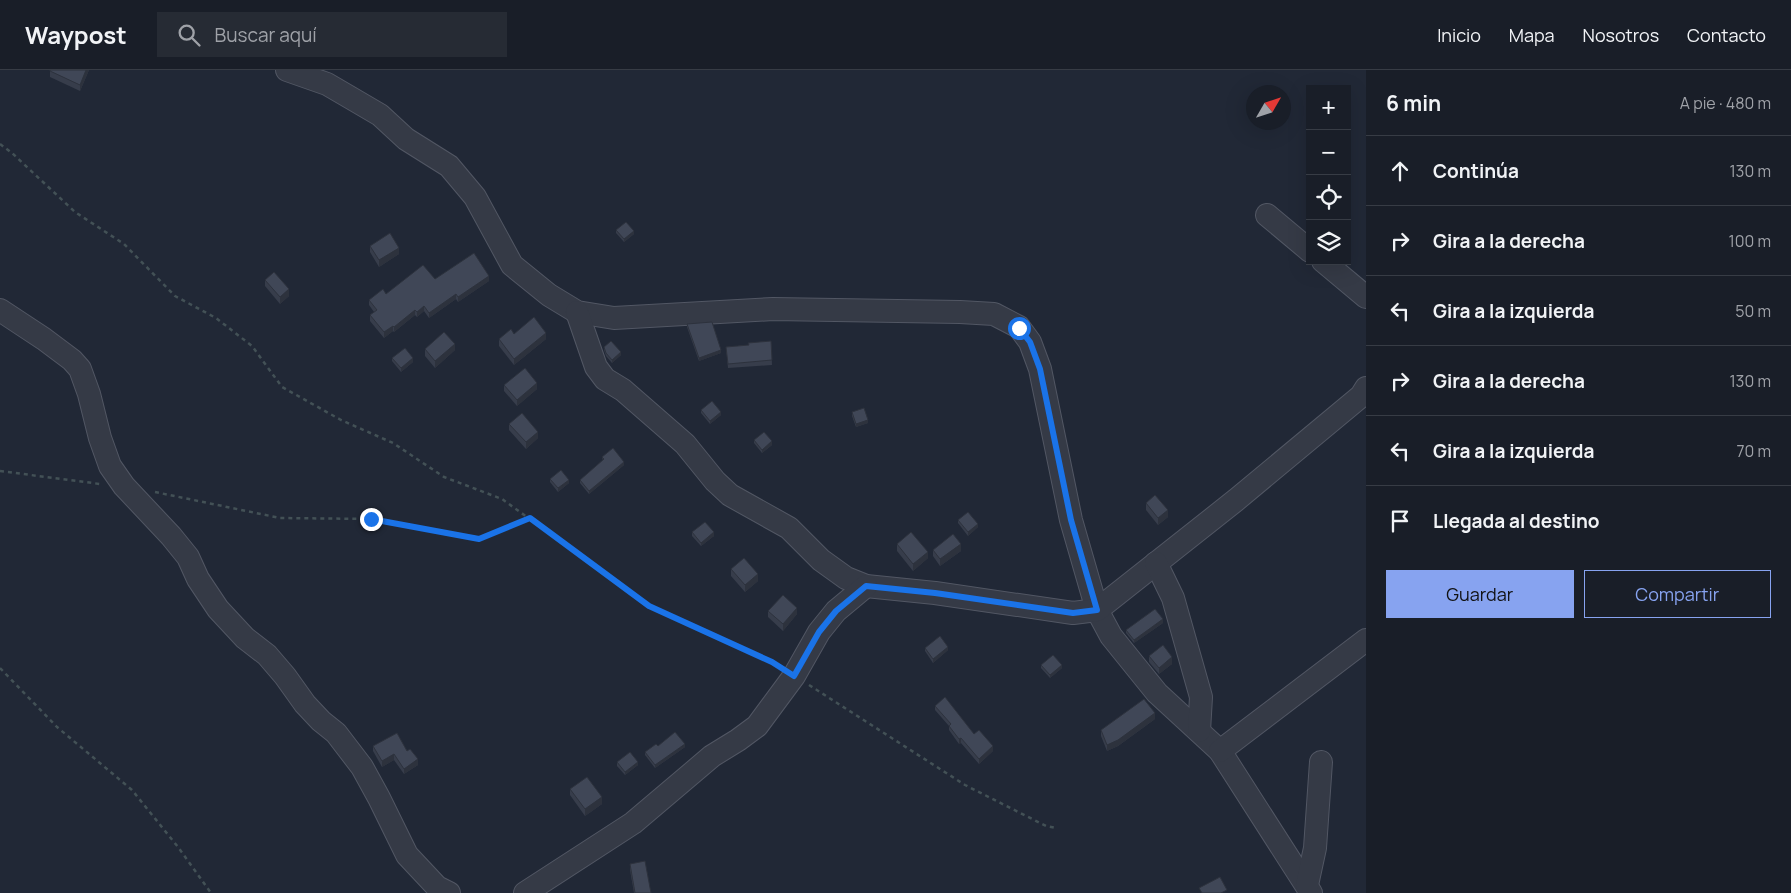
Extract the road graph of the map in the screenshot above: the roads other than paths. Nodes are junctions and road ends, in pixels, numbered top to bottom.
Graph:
1 (287, 70) edge
2 (1267, 215) dead end
3 (1306, 248) edge
4 (1328, 265) edge
5 (1366, 297) edge
6 (0, 310) edge
7 (577, 312) junction
8 (1366, 388) edge
9 (1156, 563) junction
10 (866, 586) junction
11 (1097, 610) junction
12 (1366, 640) edge
13 (1200, 731) junction
14 (1220, 751) junction
15 (1321, 762) dead end
16 (1309, 889) edge
17 (449, 893) edge
18 (525, 893) edge

1 - 7 street
2 - 3 street
4 - 5 street
6 - 17 street
7 - 10 street
7 - 11 street
8 - 9 street
9 - 11 street
9 - 13 street
10 - 11 street
10 - 18 street
11 - 13 street
12 - 14 street
13 - 14 street
14 - 16 street
15 - 16 street

